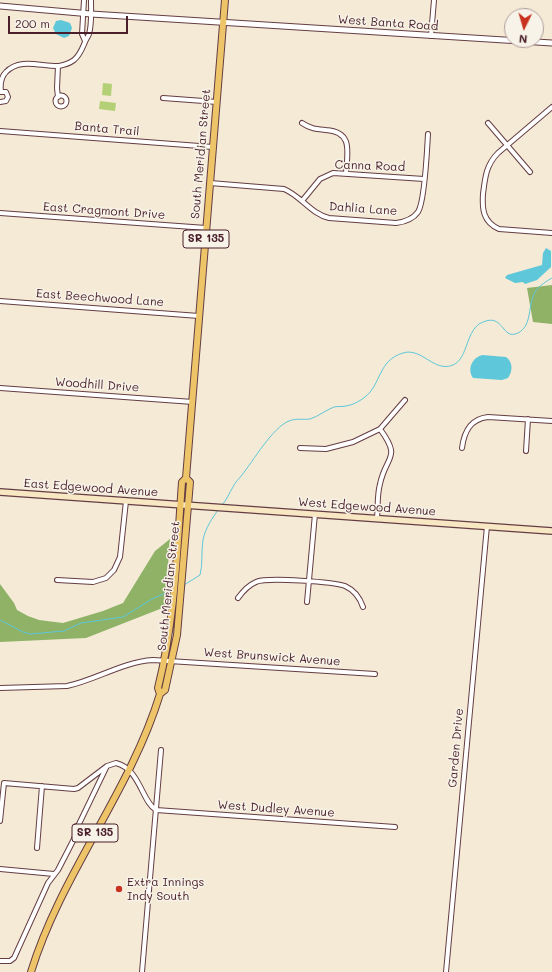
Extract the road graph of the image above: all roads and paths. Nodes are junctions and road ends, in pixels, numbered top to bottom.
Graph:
1 (84, 0) edge
2 (91, 0) edge
3 (225, 0) edge
4 (434, 0) edge
5 (0, 6) edge
6 (83, 13) junction
7 (91, 14) junction
8 (223, 22) junction
9 (431, 36) junction
10 (85, 41) junction
11 (552, 44) edge
12 (58, 66) junction
13 (0, 92) edge
14 (58, 97) dead end
15 (163, 98) dead end
16 (0, 102) edge
17 (217, 102) junction
18 (552, 107) edge
19 (302, 123) dead end
20 (488, 123) dead end
21 (0, 131) edge
22 (428, 134) dead end
23 (507, 145) junction
24 (213, 148) junction
25 (530, 172) dead end
26 (346, 174) junction
27 (424, 179) junction
28 (210, 183) junction
29 (302, 201) junction
30 (0, 213) edge
31 (206, 228) junction
32 (552, 233) edge
33 (0, 301) edge
34 (199, 316) junction
35 (0, 388) edge
36 (405, 400) dead end
37 (193, 402) junction
38 (528, 419) junction
39 (552, 420) edge
40 (380, 429) junction
41 (300, 448) dead end
42 (462, 448) dead end
43 (526, 452) dead end
44 (186, 478) junction
45 (0, 492) edge
46 (126, 501) junction
47 (181, 505) junction
48 (188, 506) junction
49 (315, 514) junction
50 (377, 518) junction
51 (486, 526) junction
52 (552, 531) edge
53 (57, 580) dead end
54 (308, 582) junction
55 (238, 598) dead end
56 (307, 602) dead end
57 (363, 607) dead end
58 (169, 660) junction
59 (375, 674) dead end
60 (0, 688) edge
61 (161, 750) dead end
62 (107, 766) junction
63 (128, 771) junction
64 (42, 786) junction
65 (1, 797) edge
66 (156, 810) junction
67 (0, 821) edge
68 (395, 827) dead end
69 (37, 848) dead end
70 (0, 869) edge
71 (54, 874) junction
72 (0, 960) edge
73 (31, 972) edge
74 (142, 972) edge
75 (446, 972) edge

1 - 6 street
2 - 7 street
3 - 8 main road, South Meridian Street / SR 135
4 - 9 street
5 - 6 street, West Banta Road
6 - 7 street, West Banta Road
6 - 10 street
7 - 8 street, West Banta Road
7 - 10 street
8 - 9 street, West Banta Road
8 - 17 main road, South Meridian Street / SR 135
9 - 11 street, West Banta Road
10 - 12 street
12 - 13 street
12 - 14 street
13 - 16 street
15 - 17 street
17 - 24 main road, South Meridian Street / SR 135
18 - 23 street
19 - 26 street
20 - 23 street
21 - 24 street, Banta Trail
22 - 27 street
23 - 25 street
23 - 32 street
24 - 28 main road, South Meridian Street / SR 135
26 - 27 street, Canna Road
26 - 29 street, Canna Road
27 - 29 street, Dahlia Lane
28 - 29 street, Dahlia Lane
28 - 31 main road, South Meridian Street / SR 135
30 - 31 street, East Cragmont Drive
31 - 34 main road, South Meridian Street / SR 135
33 - 34 street, East Beechwood Lane
34 - 37 main road, South Meridian Street / SR 135
35 - 37 street, Woodhill Drive
36 - 40 street
37 - 44 main road, South Meridian Street / SR 135
38 - 39 street
38 - 42 street
38 - 43 street
40 - 41 street
40 - 50 street
44 - 47 main road, South Meridian Street / SR 135
44 - 48 main road, South Meridian Street / SR 135
45 - 46 main road, East Edgewood Avenue
46 - 47 main road, East Edgewood Avenue
46 - 53 street
47 - 48 main road, West Edgewood Avenue
47 - 58 main road, South Meridian Street / SR 135
48 - 49 main road, West Edgewood Avenue
48 - 58 main road, South Meridian Street / SR 135
49 - 50 main road, West Edgewood Avenue
49 - 54 street
50 - 51 main road, West Edgewood Avenue
51 - 52 main road, West Edgewood Avenue
51 - 75 street, Garden Drive
54 - 55 street
54 - 56 street
54 - 57 street
58 - 59 street, West Brunswick Avenue
58 - 60 street, West Brunswick Avenue
58 - 63 main road, South Meridian Street / SR 135
61 - 66 street
62 - 63 street
62 - 64 street
62 - 71 street
63 - 66 street
63 - 73 main road, South Meridian Street / SR 135
64 - 65 street
64 - 69 street
65 - 67 street
66 - 68 street, West Dudley Avenue
66 - 74 street
70 - 71 street
71 - 72 street

